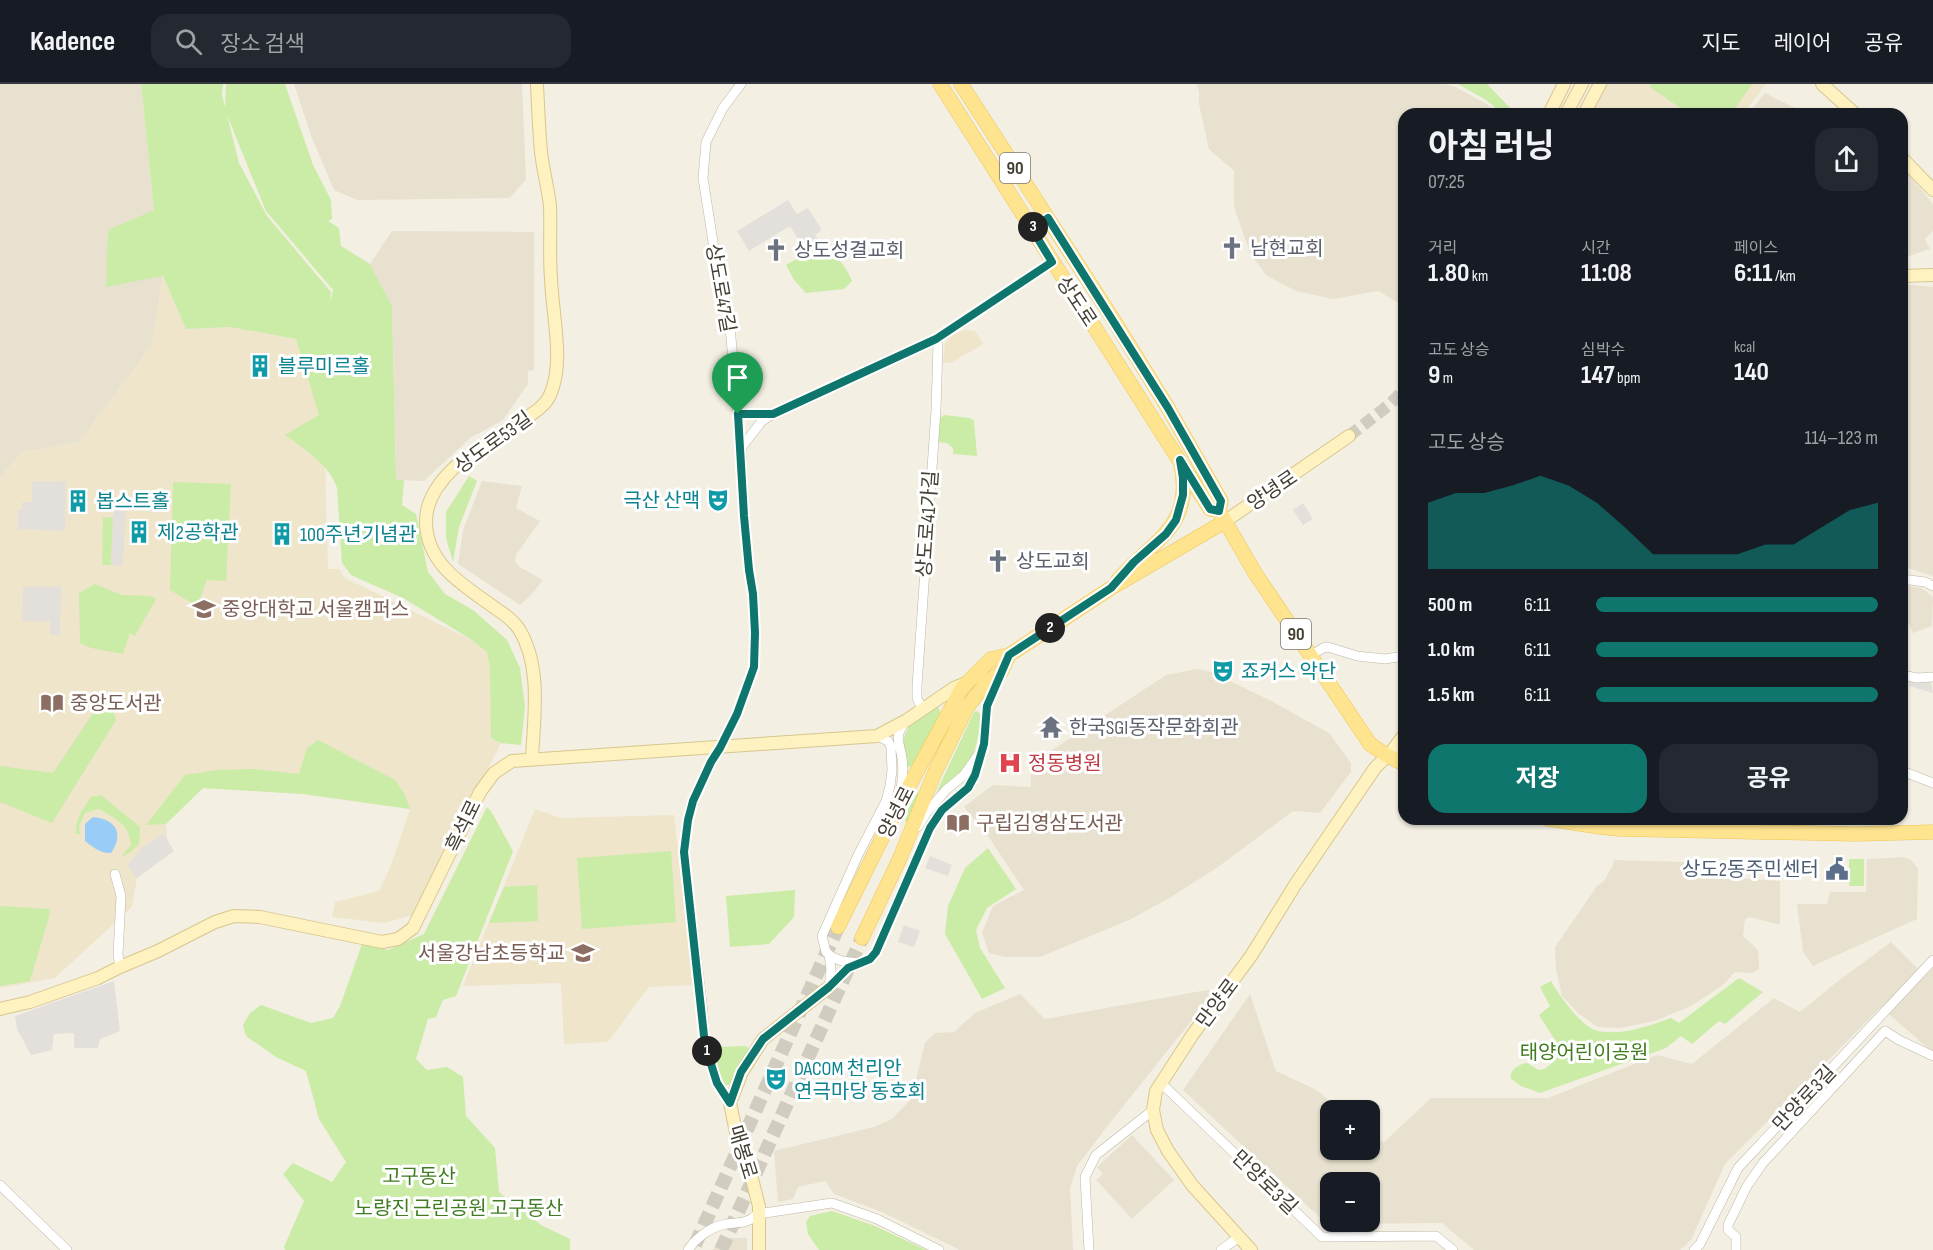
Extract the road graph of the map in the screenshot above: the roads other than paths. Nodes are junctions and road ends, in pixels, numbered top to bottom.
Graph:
1 (537, 84) edge
2 (741, 84) edge
3 (940, 84) edge
4 (961, 84) edge
5 (1564, 84) edge
6 (1582, 84) edge
7 (1600, 84) edge
8 (1822, 84) edge
9 (1552, 108) edge
10 (1569, 108) edge
11 (1587, 108) edge
12 (1848, 108) edge
13 (1908, 163) edge
14 (1931, 183) edge
15 (1048, 218) junction
16 (1032, 229) junction
17 (1052, 262) junction
18 (1933, 275) edge
19 (1908, 276) edge
20 (936, 339) junction
21 (738, 414) junction
22 (773, 414) junction
23 (1349, 436) tunnel mouth
24 (741, 448) junction
25 (1180, 460) junction
26 (1222, 517) junction
27 (1908, 580) edge
28 (1933, 586) edge
29 (1111, 588) junction
30 (1009, 655) junction
31 (1310, 656) junction
32 (1398, 657) edge
33 (1001, 672) junction
34 (1908, 676) edge
35 (1933, 677) edge
36 (966, 683) junction
37 (922, 709) junction
38 (907, 720) junction
39 (891, 742) junction
40 (1398, 743) edge
41 (984, 746) junction
42 (720, 748) junction
43 (1386, 755) junction
44 (532, 758) junction
45 (1398, 761) edge
46 (1908, 773) edge
47 (1933, 783) edge
48 (894, 814) junction
49 (1646, 825) edge
50 (1933, 832) edge
51 (900, 858) junction
52 (115, 873) dead end
53 (838, 927) tunnel mouth
54 (862, 938) tunnel mouth
55 (830, 955) junction
56 (1933, 960) edge
57 (856, 963) junction
58 (120, 967) junction
59 (829, 987) junction
60 (0, 1009) edge
61 (1933, 1056) edge
62 (1161, 1083) junction
63 (730, 1103) junction
64 (1153, 1110) junction
65 (0, 1185) edge
66 (758, 1214) junction
67 (1239, 1237) junction
68 (1441, 1240) junction
69 (67, 1250) edge
70 (688, 1250) edge
71 (759, 1250) edge
72 (939, 1250) edge
73 (1089, 1250) edge
74 (1221, 1250) edge
75 (1251, 1250) edge
76 (1436, 1250) edge
77 (1453, 1250) edge
78 (1694, 1250) edge
79 (1736, 1250) edge

1 - 44 street, 상도로53길
2 - 21 street, 상도로47길
3 - 16 main road, 상도로 / 90
4 - 15 main road, 상도로 / 90
5 - 9 street
6 - 10 street
7 - 11 street
8 - 12 street
13 - 14 street
15 - 16 main road
15 - 26 main road, 상도로 / 90
16 - 17 main road, 상도로 / 90
17 - 20 street
17 - 25 main road, 상도로 / 90
18 - 19 street
20 - 22 street
20 - 37 street, 상도로41가길
21 - 22 street
21 - 24 street, 상도로47길
22 - 24 street
23 - 26 street, 양녕로
24 - 42 street, 상도로47길
25 - 26 main road, 상도로 / 90
25 - 29 main road
26 - 29 main road, 양녕로
26 - 31 main road, 상도로 / 90
27 - 28 street
29 - 30 main road, 양녕로
30 - 33 main road, 양녕로
30 - 36 main road, 양녕로
31 - 32 street
31 - 43 main road, 상도로 / 90
33 - 41 street
33 - 51 main road, 양녕로
34 - 35 street
36 - 37 street, 흑석로
36 - 48 main road, 양녕로
37 - 38 street, 흑석로
38 - 39 street, 흑석로
38 - 39 street
39 - 42 street, 흑석로
39 - 48 street
39 - 55 street
40 - 43 street, 만양로
41 - 51 street
41 - 57 street
42 - 44 street, 흑석로
42 - 63 street, 상도로47길
43 - 45 main road, 상도로 / 90
43 - 62 street, 만양로
44 - 58 street, 흑석로
46 - 47 street
48 - 53 main road, 양녕로
49 - 50 main road
51 - 54 main road, 양녕로
52 - 58 street
55 - 57 street
55 - 59 street
56 - 78 street, 만양로3길
57 - 59 street
58 - 60 street, 흑석로
59 - 63 street, 매봉로
61 - 79 street
62 - 64 street, 만양로
62 - 68 street, 만양로3길
63 - 66 street, 매봉로
64 - 67 street
64 - 73 street
65 - 69 street
66 - 70 street
66 - 71 street, 매봉로
66 - 72 street
67 - 74 street
67 - 75 street
68 - 76 street
68 - 77 street

